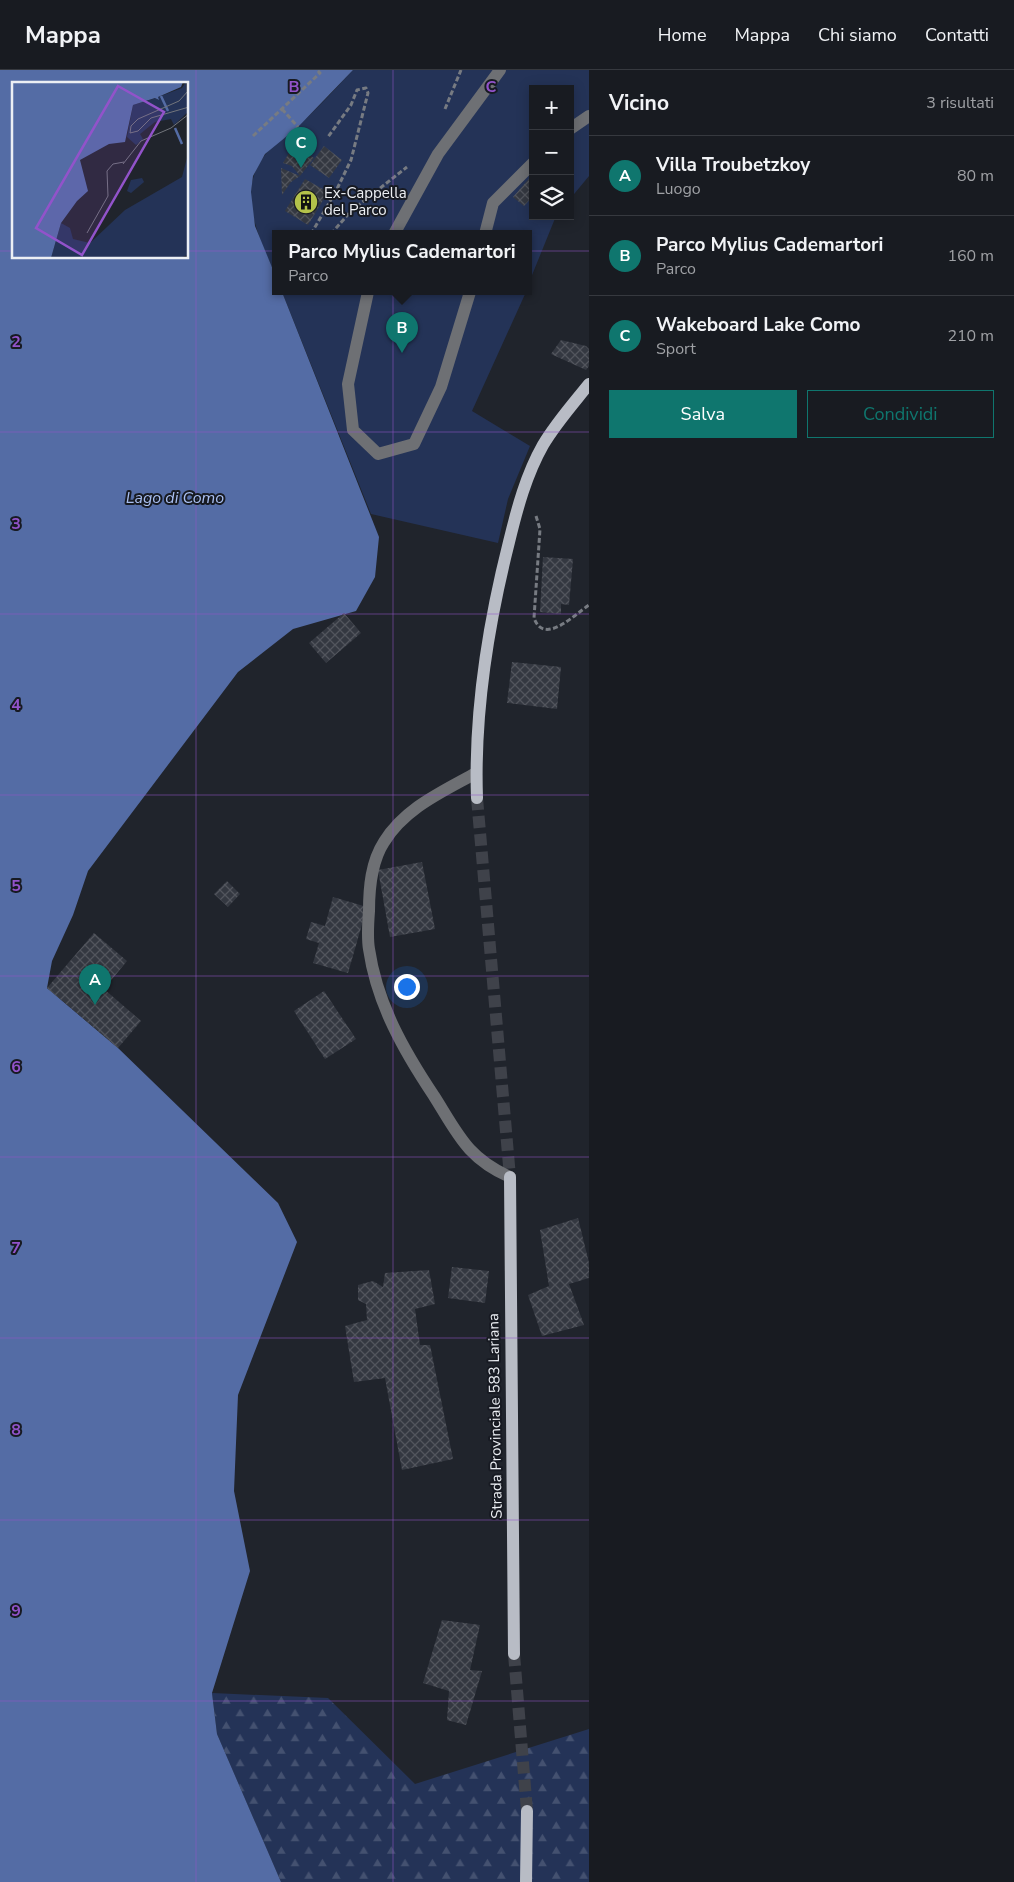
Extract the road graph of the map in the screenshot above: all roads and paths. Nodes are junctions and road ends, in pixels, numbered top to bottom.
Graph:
1 (317, 70) edge
2 (461, 70) edge
3 (500, 70) edge
4 (282, 110) junction
5 (443, 115) dead end
6 (589, 116) edge
7 (574, 126) edge
8 (298, 127) dead end
9 (253, 136) dead end
10 (328, 137) dead end
11 (413, 163) dead end
12 (529, 167) edge
13 (313, 230) edge
14 (334, 230) edge
15 (396, 230) edge
16 (486, 230) edge
17 (367, 295) edge
18 (469, 295) edge
19 (589, 384) edge
20 (519, 502) junction
21 (589, 605) edge
22 (476, 773) junction
23 (477, 798) tunnel mouth
24 (510, 1177) joint
25 (514, 1654) tunnel mouth
26 (527, 1811) tunnel mouth
27 (526, 1882) edge

1 - 4 path
2 - 5 path
3 - 15 street
4 - 8 path
4 - 9 path
6 - 7 street
10 - 13 path
11 - 14 path
12 - 16 street
17 - 18 street
19 - 20 main road
20 - 21 path
20 - 22 main road
22 - 23 main road
22 - 24 street
24 - 25 main road, Strada Provinciale 583 Lariana
26 - 27 main road

